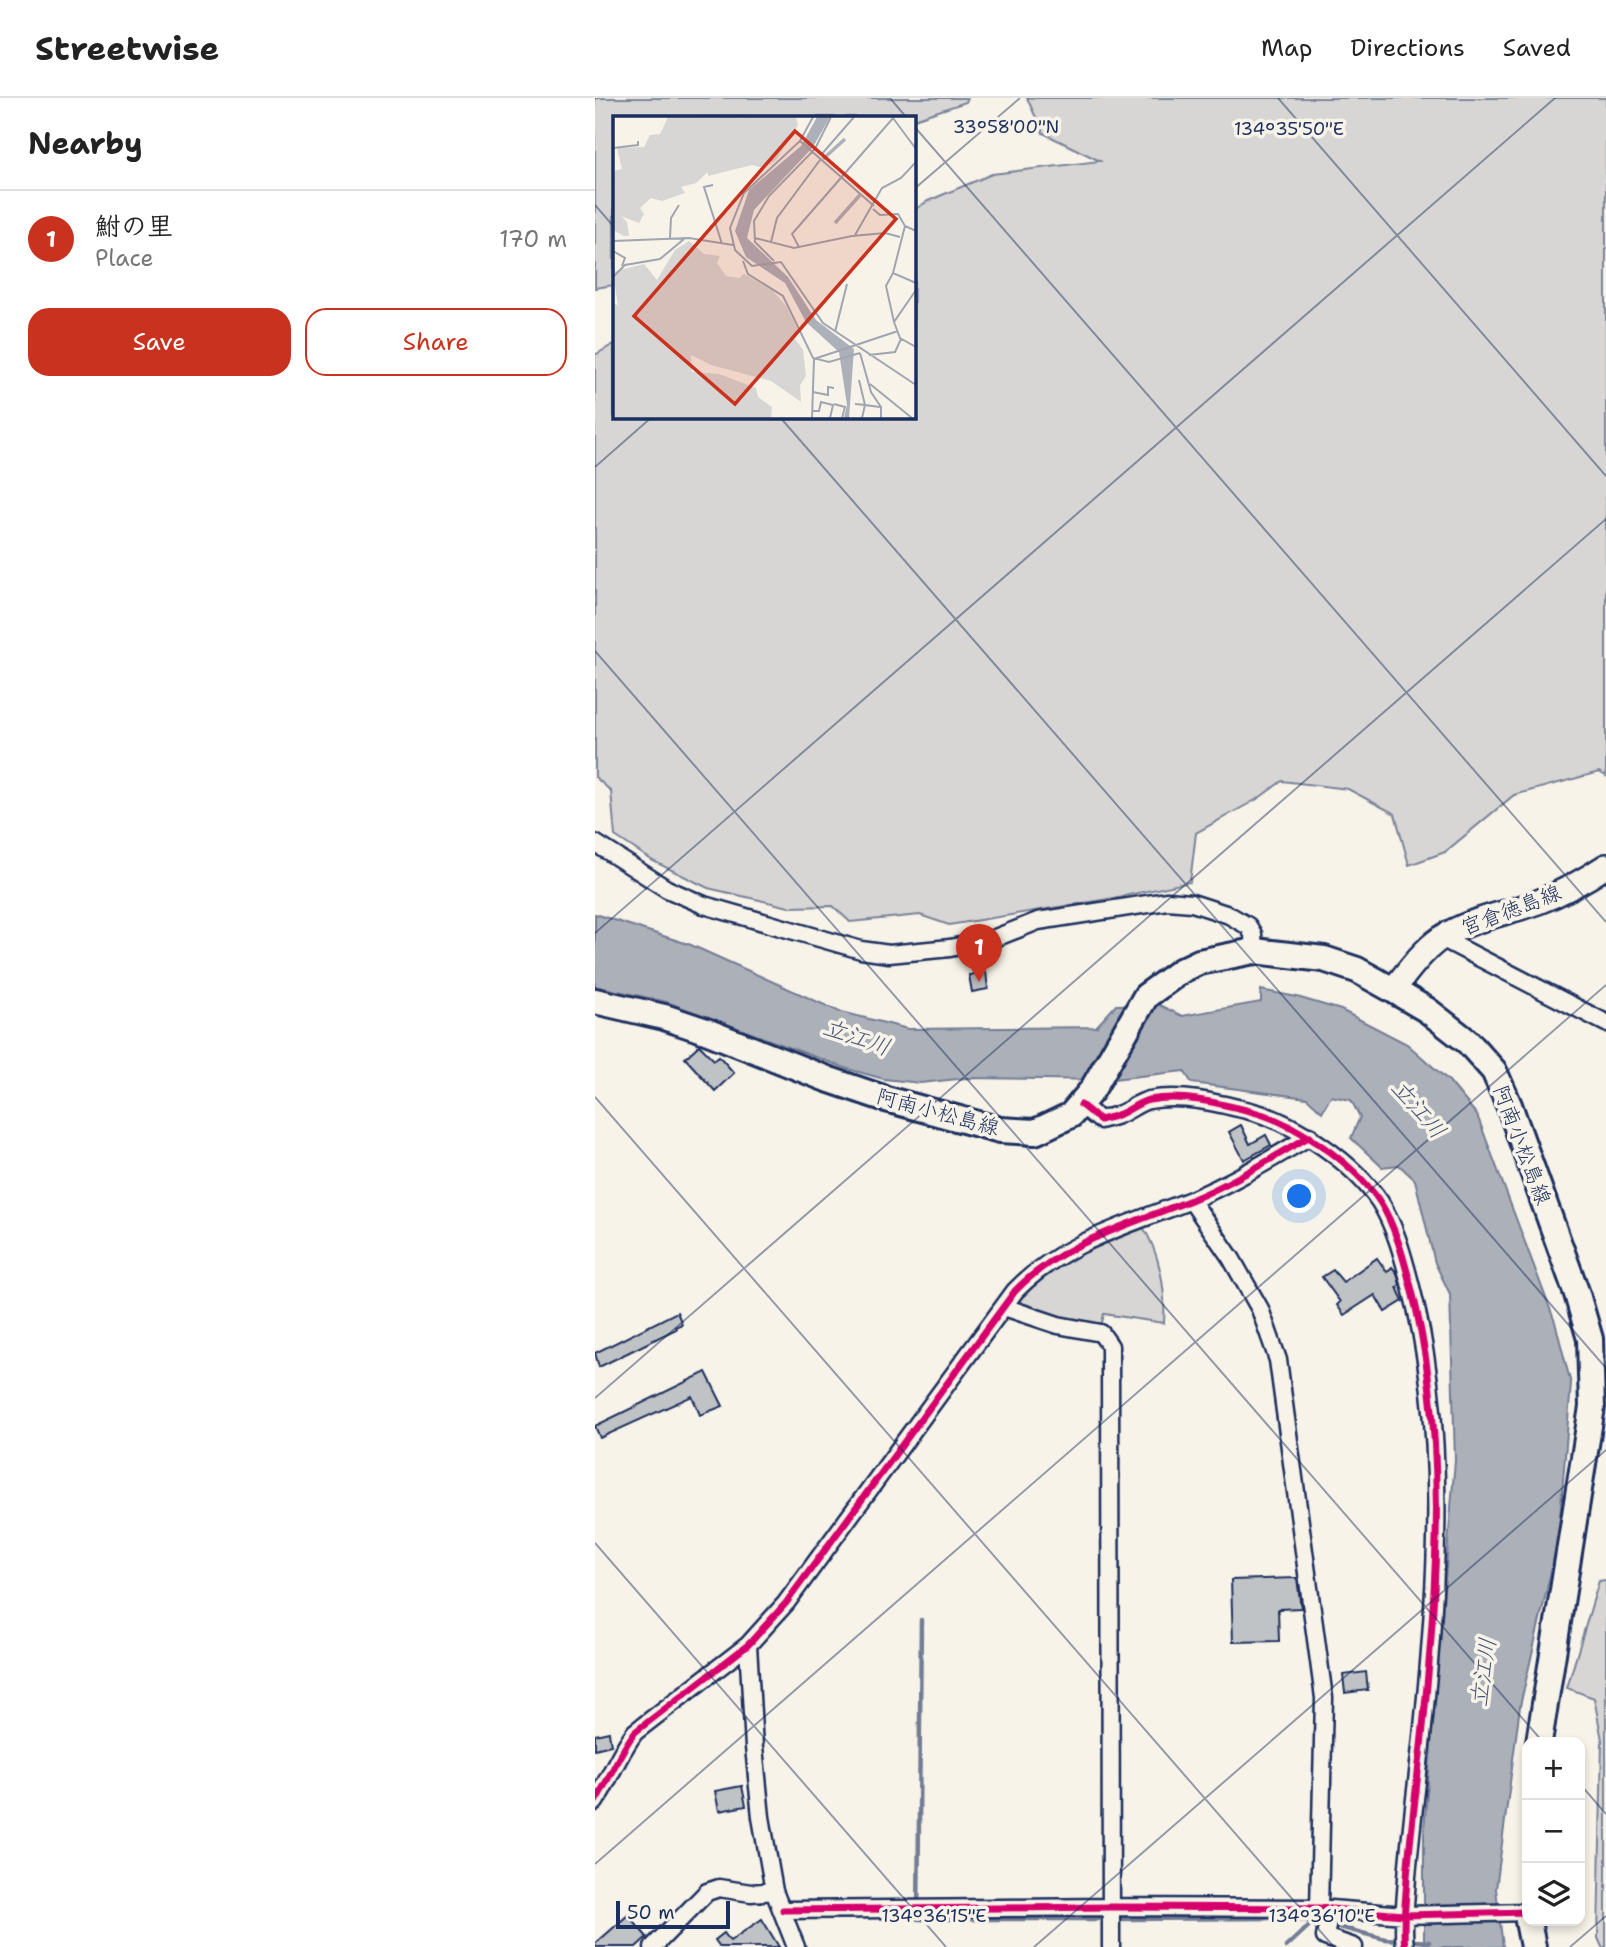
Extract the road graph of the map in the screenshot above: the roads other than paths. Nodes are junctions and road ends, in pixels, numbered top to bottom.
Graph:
1 (595, 843) edge
2 (1606, 866) edge
3 (1441, 938) junction
4 (1254, 951) junction
5 (1393, 990) junction
6 (595, 1001) edge
7 (1606, 1023) edge
8 (1086, 1098) junction
9 (1310, 1136) junction
10 (1191, 1200) junction
11 (1004, 1307) junction
12 (748, 1645) junction
13 (1540, 1737) edge
14 (595, 1802) edge
15 (774, 1891) junction
16 (1111, 1907) junction
17 (783, 1910) junction
18 (1519, 1913) edge
19 (1330, 1926) edge
20 (1529, 1926) edge
21 (1406, 1930) edge
22 (653, 1947) edge
23 (796, 1947) edge
24 (1111, 1947) edge
25 (1354, 1947) edge
26 (1533, 1947) edge

1 - 4 street
2 - 3 main road, 宮倉徳島線
3 - 5 main road, 宮倉徳島線
3 - 7 street
4 - 5 main road, 阿南小松島線
4 - 8 main road, 阿南小松島線
5 - 13 main road, 阿南小松島線
6 - 8 main road, 阿南小松島線
8 - 9 street
9 - 10 street
9 - 21 street
10 - 11 street
10 - 19 street
11 - 12 street
11 - 16 street
12 - 14 street
12 - 15 street
15 - 17 street
15 - 22 street
16 - 17 street
16 - 19 street
16 - 24 street
17 - 23 street
18 - 21 street
19 - 21 street
19 - 25 street
20 - 26 main road

